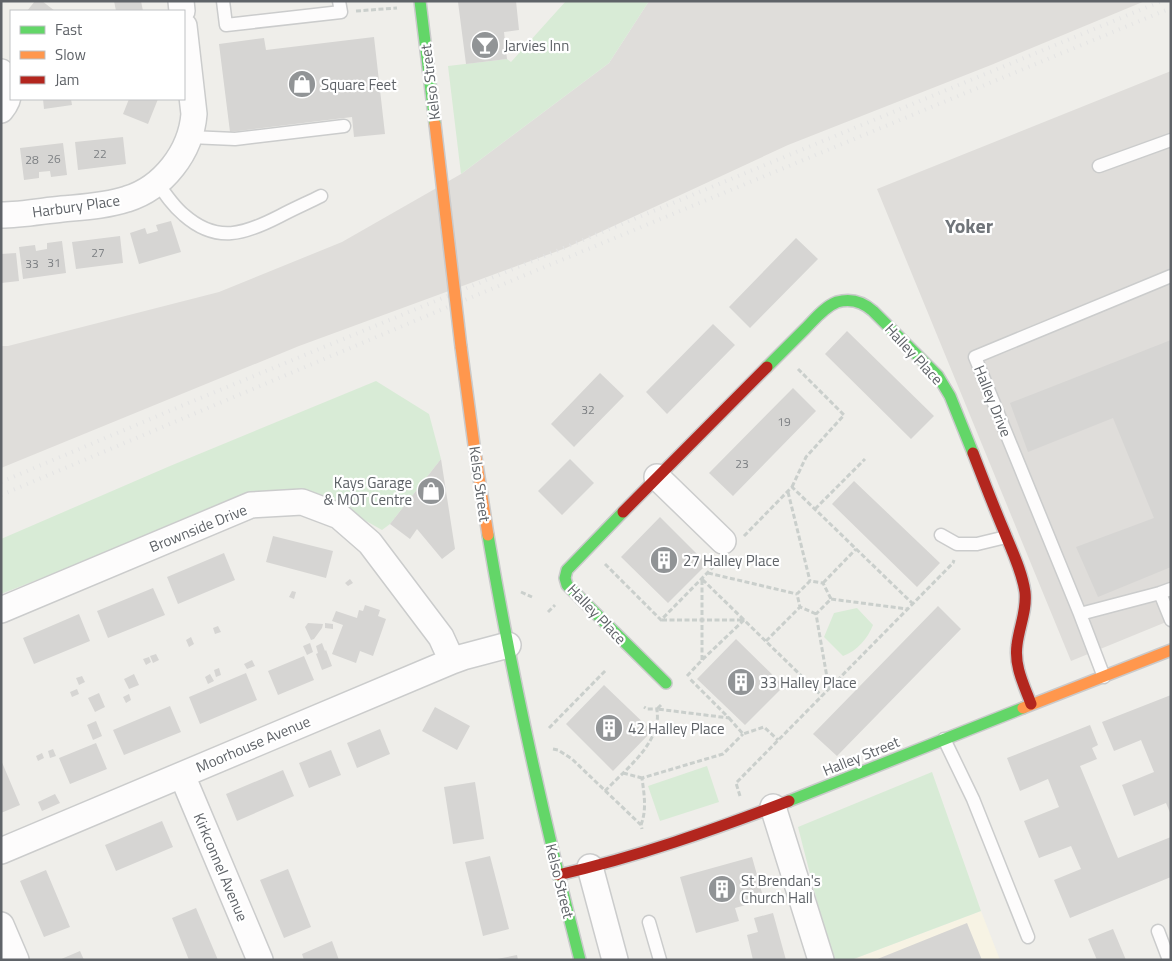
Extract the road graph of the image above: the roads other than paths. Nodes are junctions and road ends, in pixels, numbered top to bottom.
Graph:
1 (223, 1) edge
2 (420, 3) edge
3 (340, 7) edge
4 (185, 35) edge
5 (1, 72) edge
6 (1, 110) edge
7 (344, 126) dead end
8 (190, 137) junction
9 (1171, 140) edge
10 (1099, 166) dead end
11 (157, 182) junction
12 (321, 196) dead end
13 (1, 215) edge
14 (1171, 276) edge
15 (657, 477) junction
16 (941, 535) dead end
17 (1006, 537) junction
18 (728, 546) road end
19 (1165, 591) edge
20 (1, 610) edge
21 (1080, 614) junction
22 (1171, 620) edge
23 (508, 646) junction
24 (1171, 650) edge
25 (452, 661) junction
26 (1104, 677) junction
27 (666, 683) dead end
28 (1031, 704) junction
29 (944, 739) junction
30 (182, 775) junction
31 (773, 807) junction
32 (1, 851) edge
33 (590, 867) junction
34 (558, 875) junction
35 (649, 922) dead end
36 (1, 925) edge
37 (1158, 931) dead end
38 (1028, 937) dead end
39 (16, 960) edge
40 (260, 960) edge
41 (580, 960) edge
42 (615, 960) edge
43 (660, 960) edge
44 (821, 960) edge
45 (1169, 960) edge

1 - 3 lane
2 - 23 street, Kelso Street, bridge
4 - 8 street, Harbury Place
5 - 6 street
7 - 8 lane
8 - 11 street, Harbury Place
9 - 10 lane
11 - 12 lane
11 - 13 street, Harbury Place
14 - 21 lane, Halley Drive
15 - 17 street, Halley Place
15 - 18 street
15 - 27 street, Halley Place
16 - 17 lane
17 - 28 street, Halley Place
19 - 21 lane
19 - 22 lane
20 - 25 street, Brownside Drive
21 - 26 lane
23 - 25 street, Moorhouse Avenue
23 - 34 street, Kelso Street
24 - 26 street, Halley Street
25 - 30 street, Moorhouse Avenue
26 - 28 street, Halley Street
28 - 29 street, Halley Street
29 - 31 street, Halley Street
29 - 38 lane
30 - 32 street, Moorhouse Avenue
30 - 40 street, Kirkconnel Avenue
31 - 33 street, Halley Street
31 - 44 street
33 - 34 street, Halley Street
33 - 42 street
34 - 41 street, Kelso Street
35 - 43 lane
36 - 39 street
37 - 45 lane

